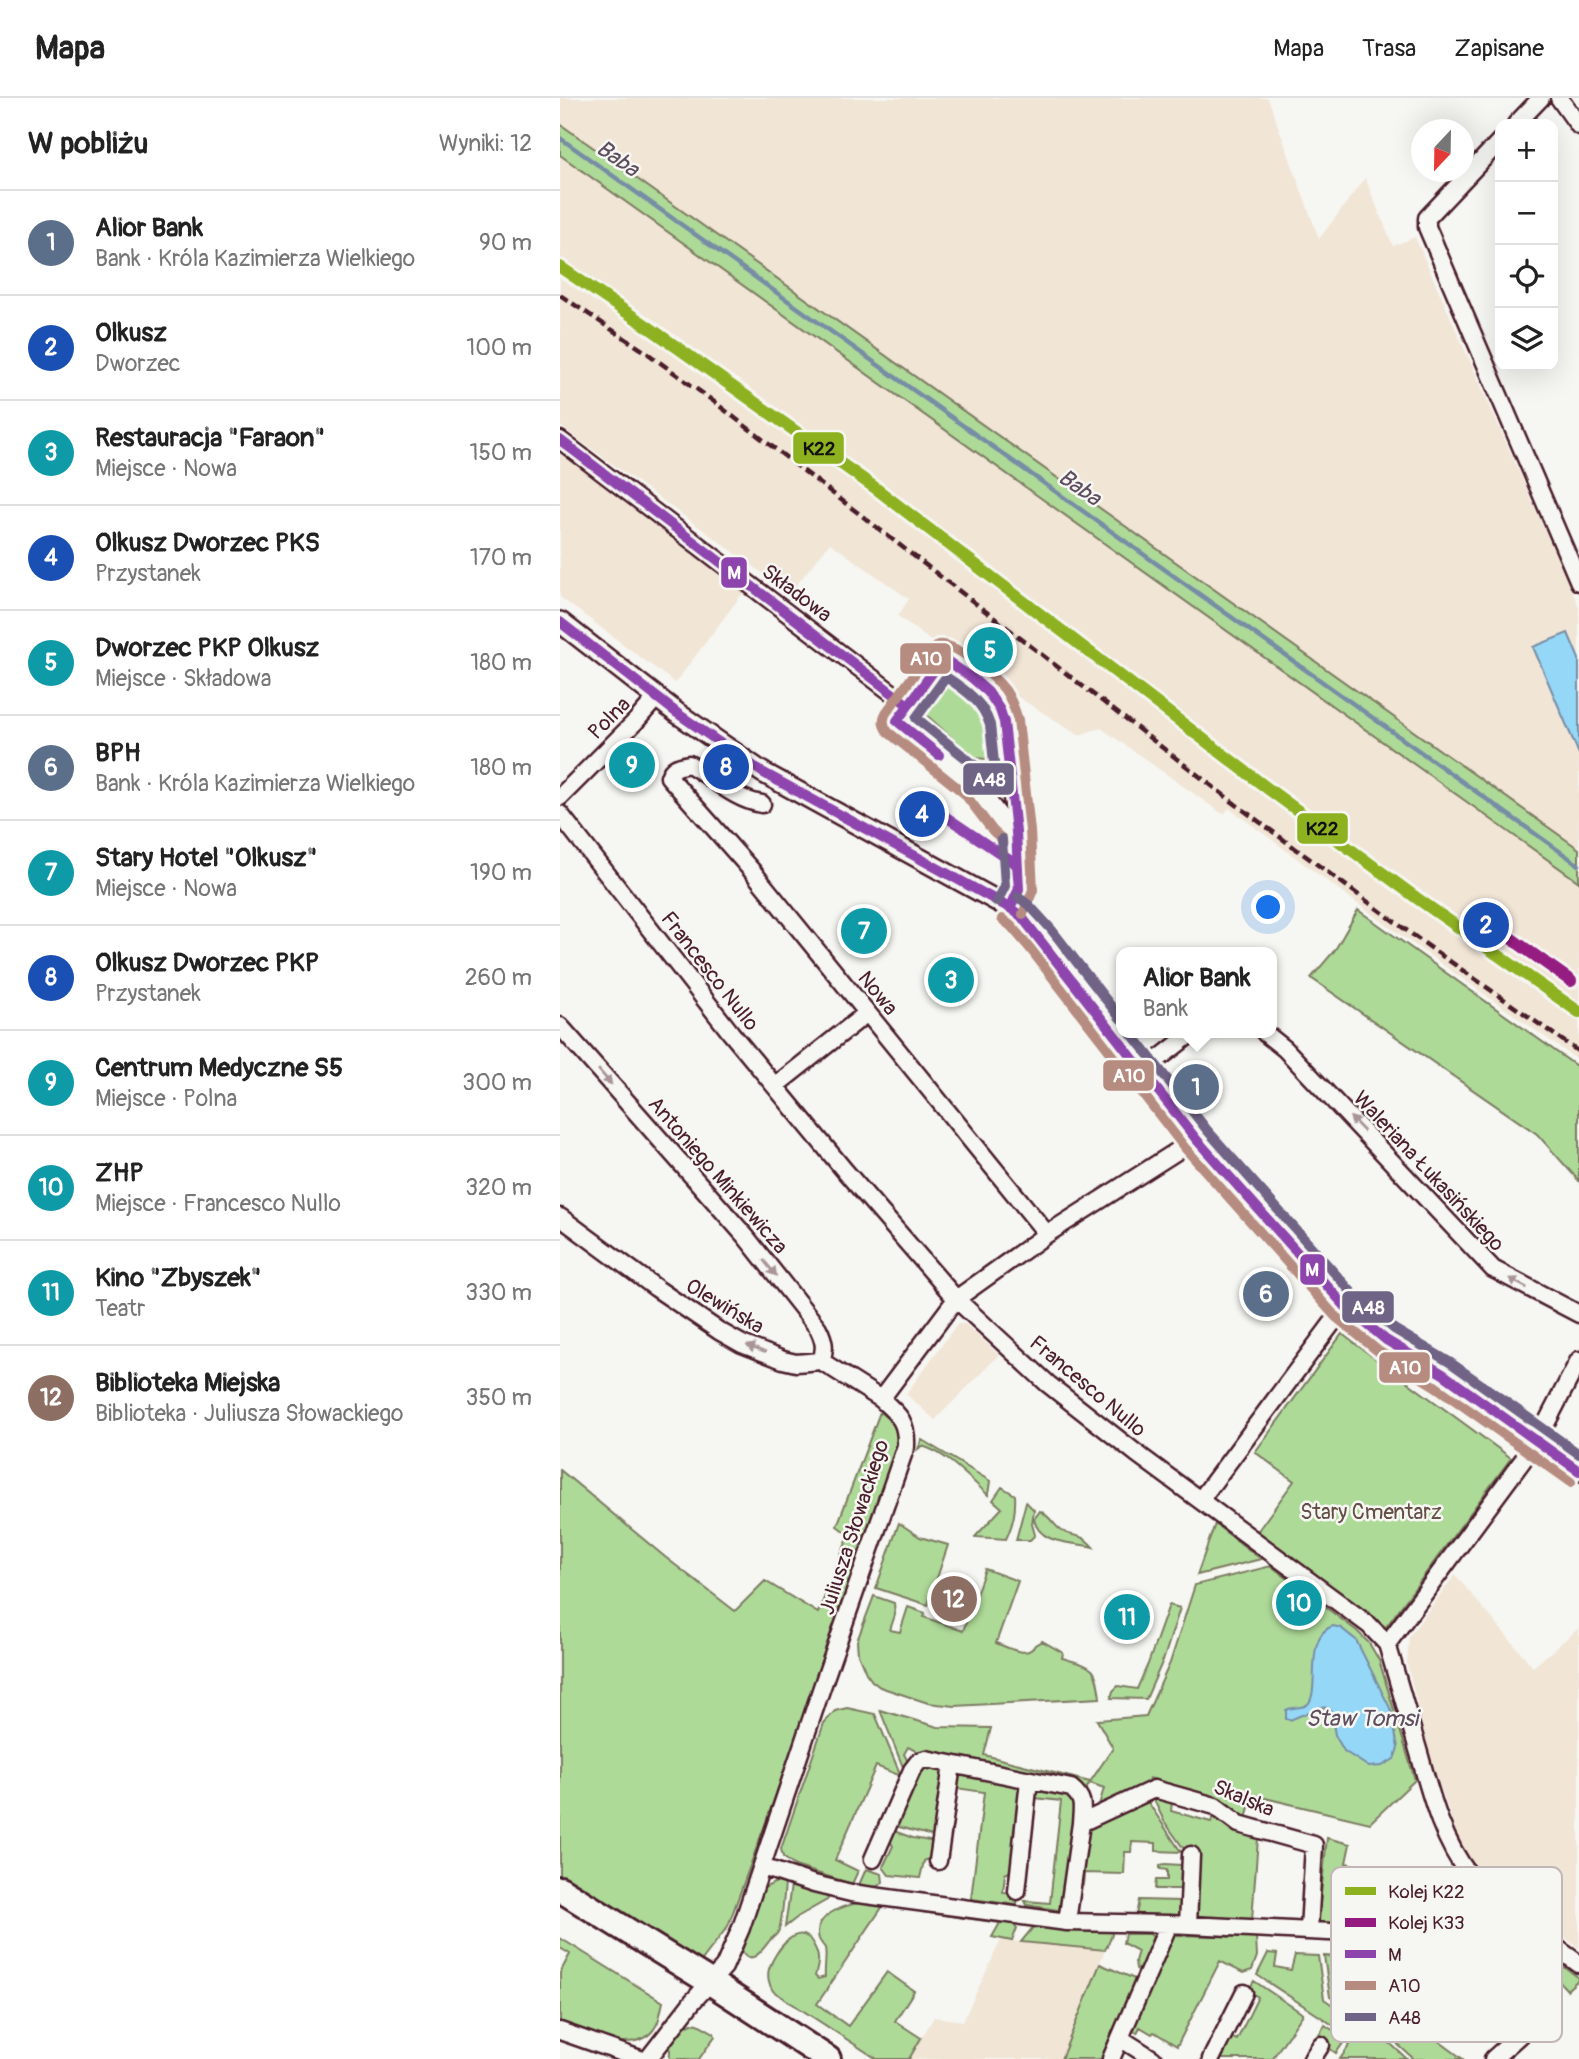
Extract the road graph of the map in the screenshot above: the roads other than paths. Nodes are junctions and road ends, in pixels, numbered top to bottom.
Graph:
1 (1541, 98) edge
2 (1559, 98) edge
3 (1521, 119) edge
4 (1579, 126) edge
5 (1495, 146) edge
6 (560, 440) edge
7 (1579, 582) edge
8 (560, 622) edge
9 (657, 697) junction
10 (908, 705) junction
11 (560, 797) edge
12 (762, 804) dead end
13 (560, 814) edge
14 (1016, 832) junction
15 (1010, 908) junction
16 (867, 1013) junction
17 (560, 1026) edge
18 (1116, 1034) edge
19 (1119, 1038) edge
20 (1186, 1038) edge
21 (1271, 1038) edge
22 (1144, 1070) junction
23 (775, 1086) junction
24 (1196, 1139) junction
25 (560, 1217) edge
26 (1047, 1234) junction
27 (956, 1299) junction
28 (1345, 1306) junction
29 (1579, 1314) edge
30 (1579, 1360) edge
31 (821, 1361) junction
32 (881, 1399) junction
33 (1537, 1441) junction
34 (1579, 1471) edge
35 (1200, 1500) junction
36 (1387, 1644) junction
37 (952, 1765) junction
38 (1029, 1780) junction
39 (1081, 1823) junction
40 (1191, 1855) dead end
41 (873, 1859) dead end
42 (938, 1860) dead end
43 (762, 1867) junction
44 (1463, 1867) edge
45 (560, 1889) edge
46 (1017, 1891) dead end
47 (1067, 1922) junction
48 (1169, 1923) junction
49 (1188, 1925) junction
50 (1309, 1930) junction
51 (1331, 1931) edge
52 (1562, 1951) edge
53 (1579, 1964) edge
54 (710, 1982) junction
55 (1244, 1993) dead end
56 (560, 2031) edge
57 (1120, 2038) junction
58 (1512, 2042) edge
59 (1321, 2045) dead end
60 (640, 2059) edge
61 (648, 2059) edge
62 (828, 2059) edge
63 (1111, 2059) edge
64 (1153, 2059) edge
65 (1211, 2059) edge
66 (1312, 2059) edge
67 (1493, 2059) edge

1 - 3 street
2 - 4 street
5 - 7 street
6 - 10 street, Składowa
8 - 9 street
9 - 11 street, Polna
9 - 15 street
10 - 14 street
10 - 14 street
12 - 16 street, Nowa
13 - 23 street, Francesco Nullo
14 - 15 street
15 - 18 street
16 - 23 street
16 - 26 street, Nowa
17 -> 31 street, Antoniego Minkiewicza
19 - 22 street
20 - 22 street
29 -> 21 street, Waleriana Łukasińskiego
22 - 24 street
23 - 27 street, Francesco Nullo
24 - 26 street
24 - 28 street
31 -> 25 street, Olewińska
26 - 27 street
27 - 32 street
27 - 35 street, Francesco Nullo
28 - 33 street
28 - 35 street
30 - 33 street
31 - 32 street
32 - 43 street, Juliusza Słowackiego
33 - 34 street
33 - 36 street
35 - 36 street, Francesco Nullo
36 - 44 street, Francesco Nullo
37 - 38 street
37 - 41 street
37 - 42 street
38 - 39 street
38 - 46 street
39 - 47 street
39 - 50 street, Skalska
40 - 49 street
43 - 47 street
43 - 54 street, Juliusza Słowackiego
45 - 54 main road
47 - 48 street
48 - 49 street
48 - 57 street
49 - 50 street
50 - 51 street
52 - 53 street, Francesco Nullo
54 - 61 street, Juliusza Słowackiego
54 - 62 main road
55 - 65 street
56 - 60 street
57 - 63 street
57 - 64 street
58 - 67 street
59 - 66 street

